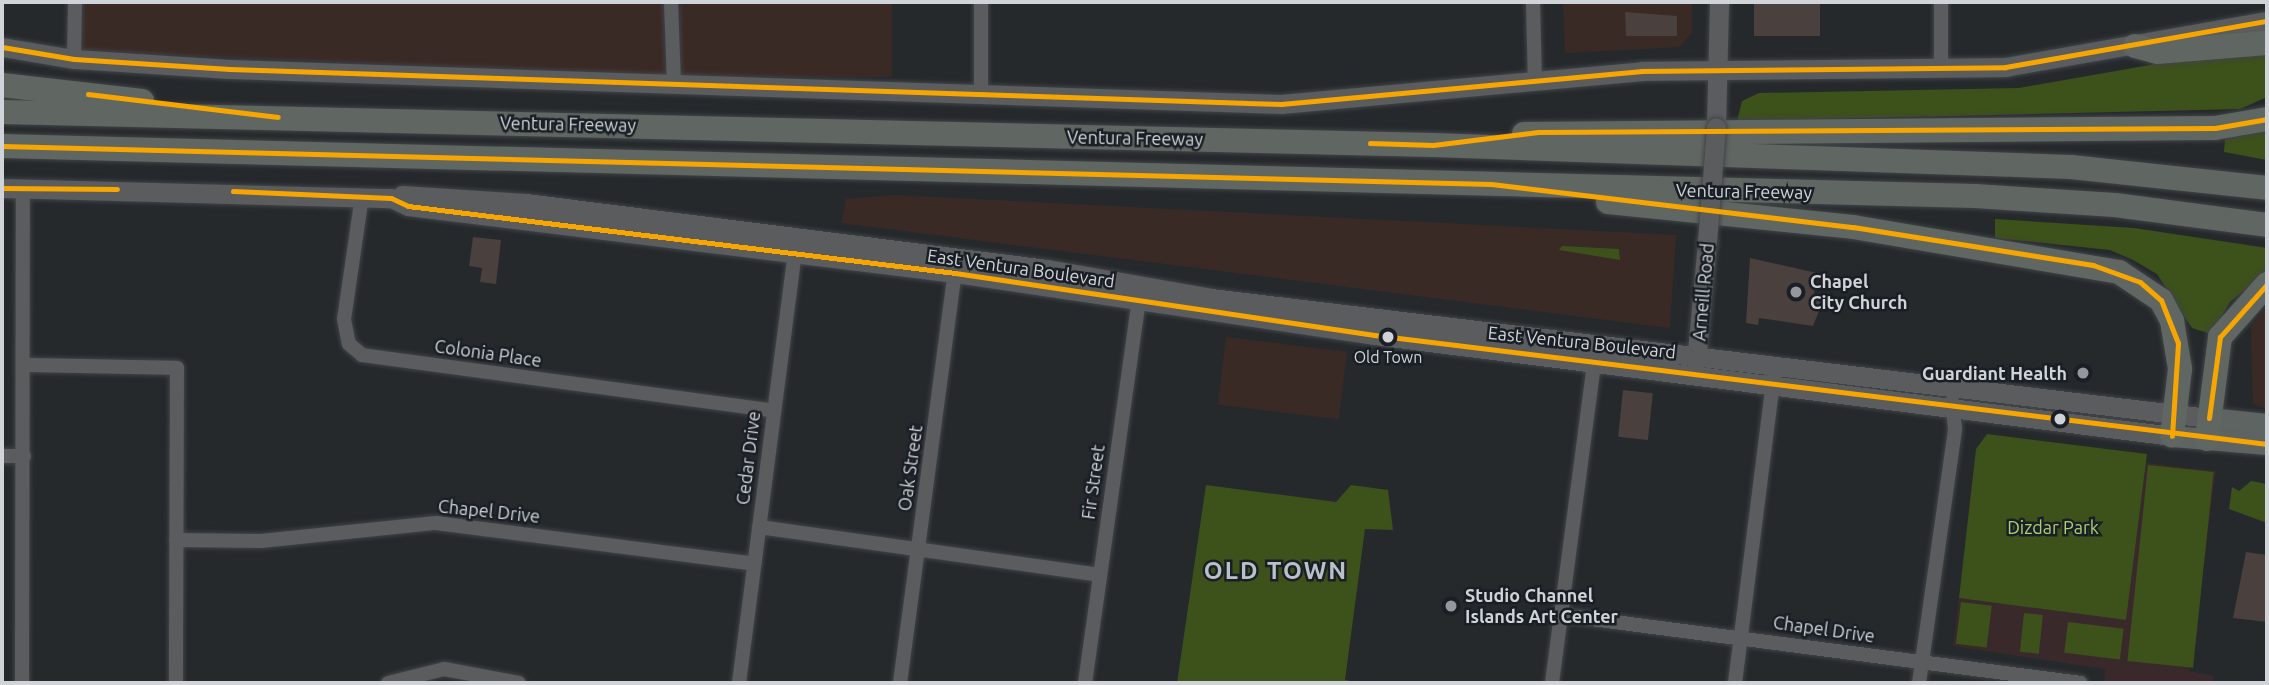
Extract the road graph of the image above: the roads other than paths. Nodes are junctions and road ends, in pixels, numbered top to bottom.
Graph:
1 (75, 2) edge
2 (671, 2) edge
3 (981, 2) edge
4 (1533, 2) edge
5 (1718, 2) edge
6 (1941, 2) edge
7 (2267, 21) edge
8 (2267, 43) edge
9 (2134, 46) junction
10 (2, 47) edge
11 (74, 60) junction
12 (1718, 69) junction
13 (1941, 70) junction
14 (674, 82) junction
15 (1535, 82) junction
16 (2, 85) edge
17 (981, 95) junction
18 (2, 112) edge
19 (229, 116) junction
20 (2267, 119) edge
21 (1433, 145) junction
22 (2, 146) edge
23 (105, 149) junction
24 (2, 159) edge
25 (1491, 184) junction
26 (23, 187) junction
27 (2, 188) edge
28 (2267, 188) edge
29 (362, 197) junction
30 (2267, 225) edge
31 (796, 245) junction
32 (956, 265) junction
33 (2267, 284) edge
34 (1139, 294) junction
35 (1698, 353) junction
36 (1595, 354) junction
37 (1776, 362) junction
38 (23, 365) junction
39 (1695, 373) junction
40 (1773, 383) junction
41 (1949, 386) junction
42 (1954, 407) junction
43 (774, 411) junction
44 (2267, 424) edge
45 (2173, 425) junction
46 (2208, 428) junction
47 (2267, 444) edge
48 (2, 456) edge
49 (24, 456) junction
50 (759, 527) junction
51 (176, 540) junction
52 (918, 549) junction
53 (754, 564) junction
54 (1100, 575) junction
55 (1561, 615) junction
56 (1741, 637) junction
57 (1923, 663) junction
58 (22, 683) edge
59 (176, 683) edge
60 (388, 683) edge
61 (519, 683) edge
62 (739, 683) edge
63 (900, 683) edge
64 (1085, 683) edge
65 (1552, 683) edge
66 (1735, 683) edge
67 (1919, 683) edge
68 (2081, 683) edge

1 - 11 street
2 - 14 street
3 - 17 street
4 - 15 street
5 - 12 main road, Arneill Road
6 - 13 street
7 - 9 main road
8 - 9 highway
9 - 13 main road
10 - 11 main road
11 - 14 main road
12 - 13 main road
12 - 15 main road
12 - 35 main road, Arneill Road, bridge
14 - 17 main road
15 - 17 main road
16 - 19 highway
18 - 19 highway, Ventura Freeway
19 - 21 highway, Ventura Freeway
20 - 21 highway
21 - 28 highway, Ventura Freeway
22 - 23 highway, Ventura Freeway
23 - 24 highway
23 - 25 highway, Ventura Freeway
25 - 30 highway, Ventura Freeway
25 - 45 highway
26 - 27 main road, East Ventura Boulevard
26 - 29 main road, East Ventura Boulevard
26 - 38 street
29 - 31 main road, East Ventura Boulevard
29 - 43 street, Colonia Place
31 - 32 main road, East Ventura Boulevard
31 - 43 street, Cedar Drive
32 - 34 main road, East Ventura Boulevard
32 - 52 street, Oak Street
33 - 46 highway
34 - 36 main road, East Ventura Boulevard
34 - 54 street, Fir Street
35 - 36 main road, East Ventura Boulevard
35 - 37 main road, East Ventura Boulevard
35 - 39 main road, Arneill Road
36 - 39 main road, East Ventura Boulevard
36 - 55 street
37 - 40 street
37 - 41 main road, East Ventura Boulevard
38 - 49 street
38 - 51 street
39 - 40 main road, East Ventura Boulevard
40 - 42 main road, East Ventura Boulevard
40 - 56 street
41 - 42 street
41 - 45 main road, East Ventura Boulevard
42 - 45 main road, East Ventura Boulevard
42 - 57 street
43 - 50 street, Cedar Drive
44 - 46 main road, East Ventura Boulevard
45 - 46 main road, East Ventura Boulevard
46 - 47 main road, East Ventura Boulevard
48 - 49 street
49 - 58 street
50 - 52 street
50 - 53 street, Cedar Drive
51 - 53 street, Chapel Drive
51 - 59 street
52 - 54 street
52 - 63 street, Oak Street
53 - 62 street, Cedar Drive
54 - 64 street, Fir Street
55 - 56 street, Chapel Drive
55 - 65 street
56 - 57 street, Chapel Drive
56 - 66 street
57 - 67 street
57 - 68 street, Chapel Drive
60 - 61 street

